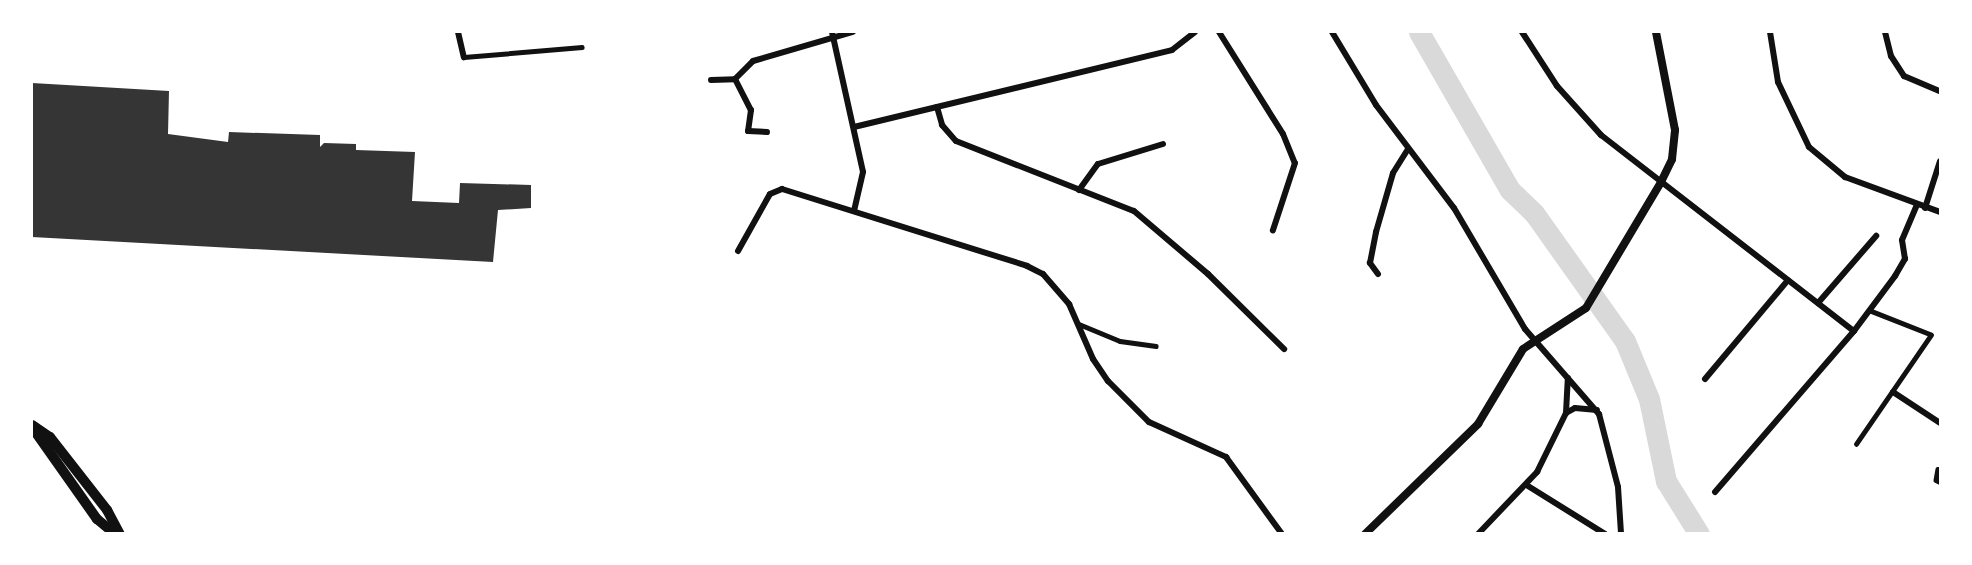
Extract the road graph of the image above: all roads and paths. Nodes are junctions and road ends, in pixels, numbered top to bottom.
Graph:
1 (458, 32) edge
2 (853, 32) edge
3 (1195, 32) edge
4 (1219, 32) edge
5 (1332, 32) edge
6 (1522, 32) edge
7 (1656, 32) edge
8 (1770, 32) edge
9 (1885, 32) edge
10 (833, 34) edge
11 (582, 47) dead end
12 (464, 57) joint
13 (735, 79) junction
14 (711, 80) dead end
15 (1941, 91) edge
16 (937, 107) junction
17 (854, 127) junction
18 (767, 132) dead end
19 (1163, 144) dead end
20 (1409, 149) junction
21 (1941, 161) edge
22 (1661, 182) junction
23 (1079, 190) junction
24 (1917, 205) junction
25 (1925, 208) junction
26 (854, 210) junction
27 (1941, 212) edge
28 (1273, 230) dead end
29 (1876, 236) dead end
30 (738, 251) dead end
31 (1378, 274) dead end
32 (1788, 280) junction
33 (1818, 303) junction
34 (1870, 311) junction
35 (1078, 324) junction
36 (1854, 331) junction
37 (1535, 342) junction
38 (1156, 346) dead end
39 (1283, 349) dead end
40 (1568, 378) junction
41 (1705, 379) dead end
42 (1893, 392) junction
43 (1597, 410) junction
44 (1566, 413) junction
45 (1941, 424) edge
46 (32, 426) edge
47 (1856, 444) dead end
48 (1938, 470) dead end
49 (1941, 482) edge
50 (1528, 486) junction
51 (1715, 492) dead end
52 (117, 534) edge
53 (1282, 534) edge
54 (1365, 534) edge
55 (1478, 534) edge
56 (1605, 534) edge
57 (1621, 534) edge

1 - 12 street
2 - 10 street
3 - 16 street
4 - 28 street
5 - 20 street
6 - 22 street
7 - 22 street
8 - 24 street
9 - 15 street
10 - 13 street
10 - 17 street
11 - 12 street
13 - 14 street
13 - 18 street
16 - 17 street
16 - 23 street
17 - 26 street
19 - 23 street
20 - 31 street
20 - 37 street
21 - 25 street
22 - 32 street
22 - 37 street
23 - 39 street
24 - 25 street
24 - 34 street
25 - 27 street
26 - 30 street
26 - 35 street
29 - 33 street
32 - 33 street
32 - 41 street
33 - 36 street
34 - 36 street
34 - 42 street
35 - 38 street
35 - 53 street
36 - 51 street
37 - 40 street
37 - 54 street
40 - 43 street
40 - 44 street
42 - 45 street
42 - 47 street
43 - 44 street
43 - 57 street
44 - 50 street
46 - 52 main road
48 - 49 street
50 - 55 street
50 - 56 street

